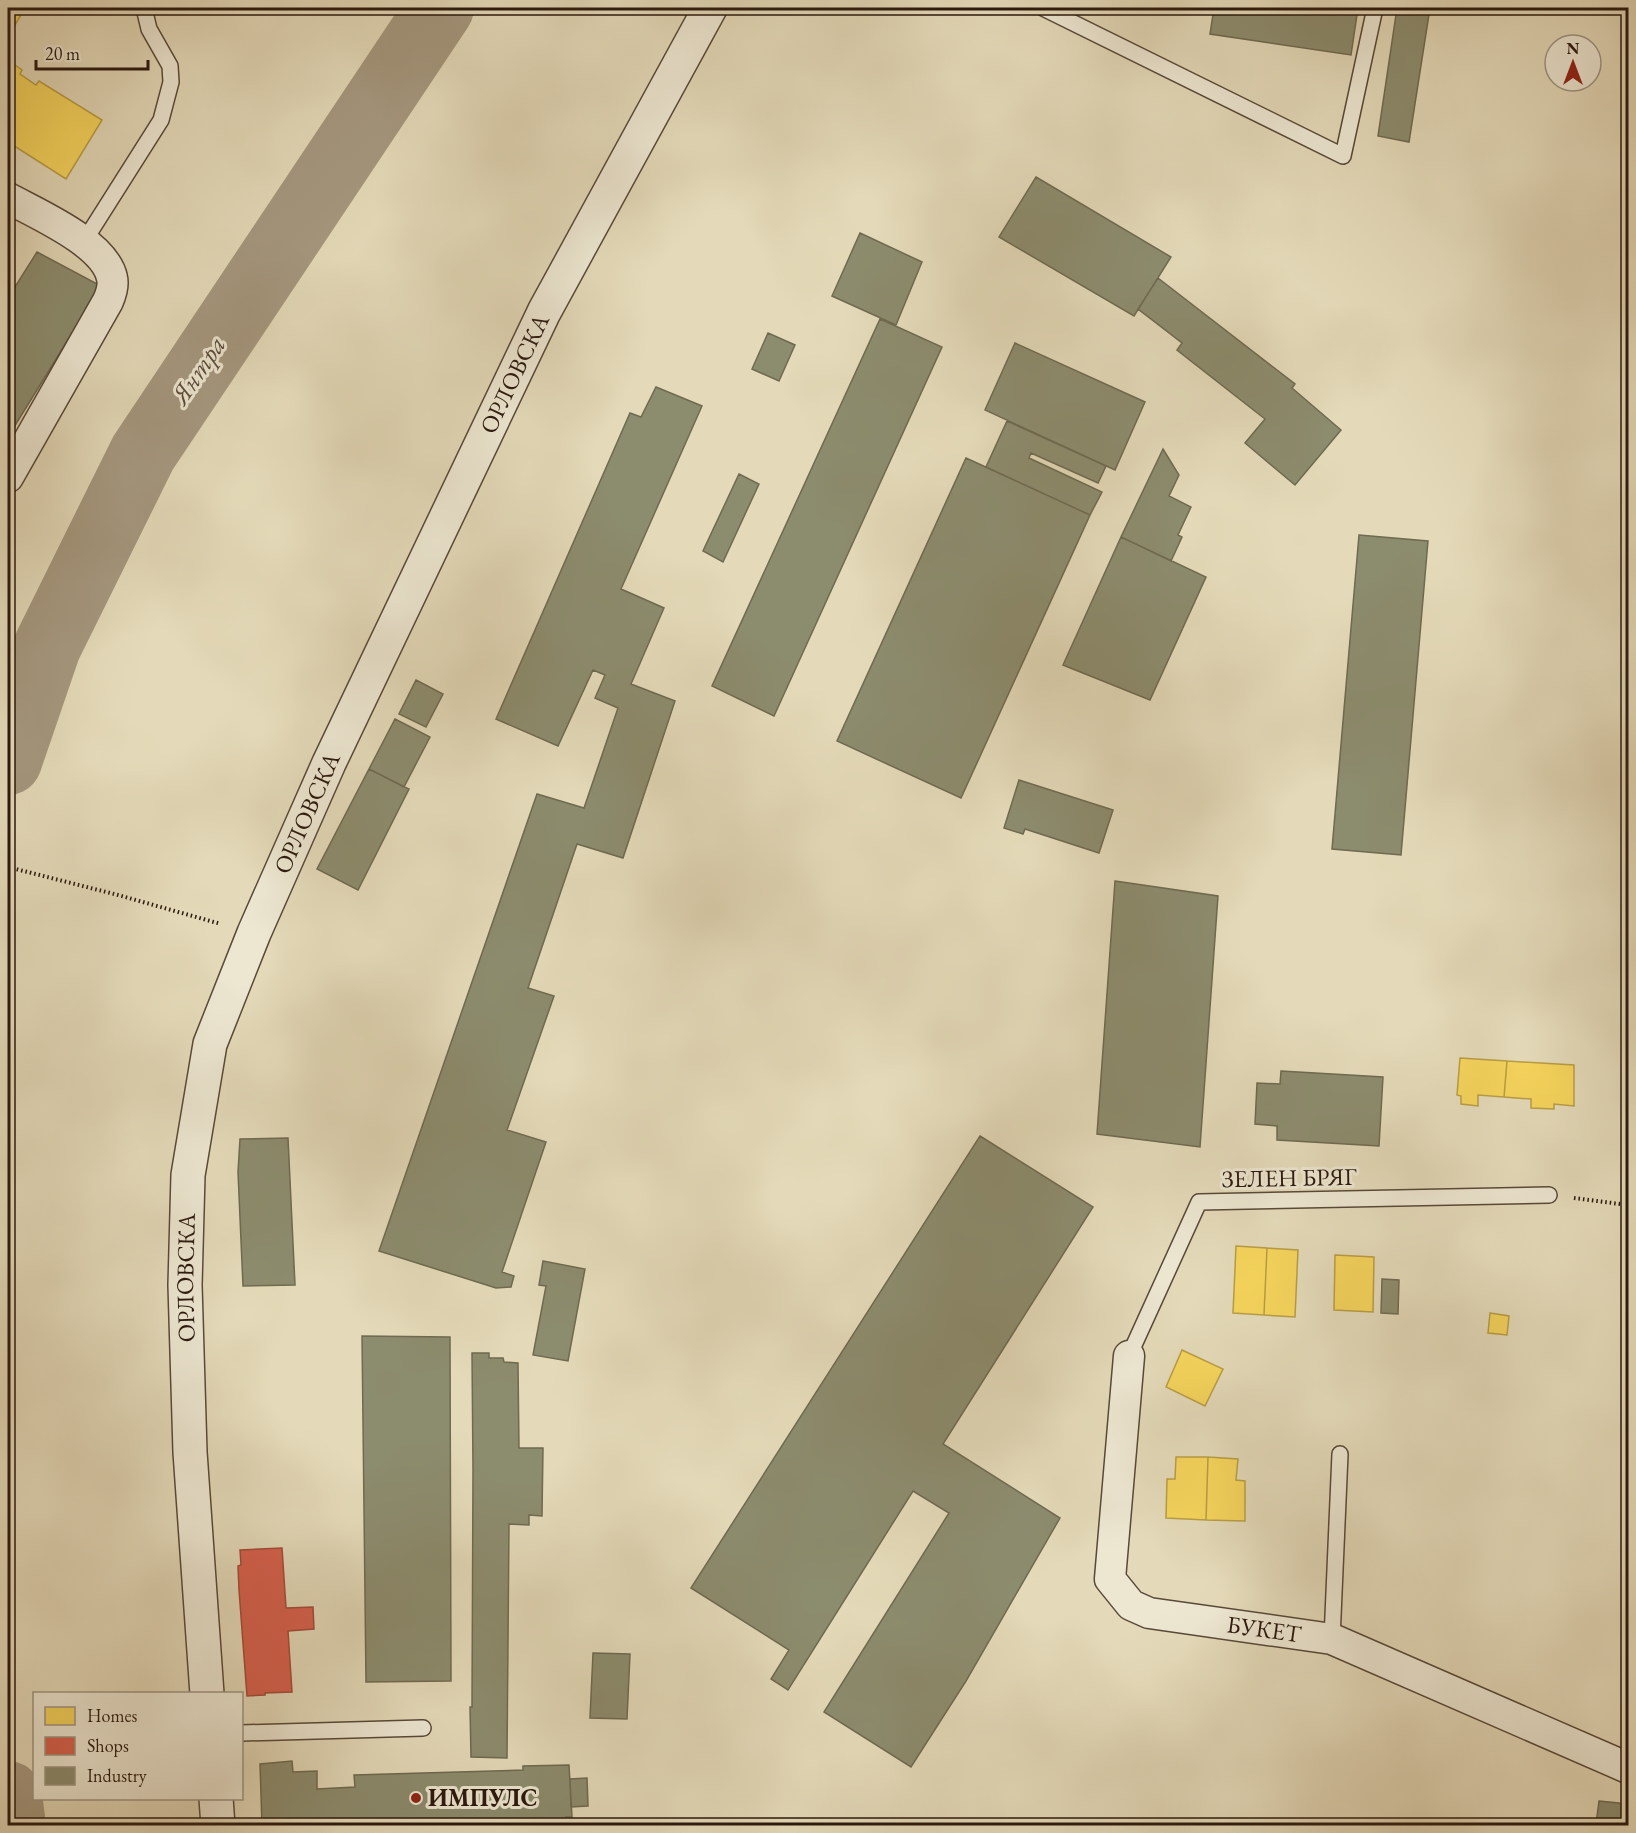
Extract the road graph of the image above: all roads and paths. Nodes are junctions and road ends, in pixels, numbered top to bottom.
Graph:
1 (144, 8) edge
2 (710, 8) edge
3 (1043, 8) edge
4 (1375, 8) edge
5 (8, 198) edge
6 (85, 240) junction
7 (8, 477) edge
8 (8, 867) edge
9 (254, 933) junction
10 (1549, 1195) joint
11 (1629, 1205) edge
12 (1128, 1356) joint
13 (1340, 1454) dead end
14 (1332, 1640) junction
15 (207, 1692) edge
16 (423, 1728) dead end
17 (243, 1733) edge
18 (1629, 1768) edge
19 (216, 1800) edge
20 (218, 1826) edge

1 - 6 lane
2 - 9 street, ОРЛОВСКА
3 - 4 lane
5 - 6 street
6 - 7 street
8 - 9 path
9 - 15 street, ОРЛОВСКА
10 - 11 path
10 - 12 lane, ЗЕЛЕН БРЯГ
12 - 14 street, БУКЕТ
13 - 14 lane
14 - 18 street, БУКЕТ
16 - 17 lane
19 - 20 street

